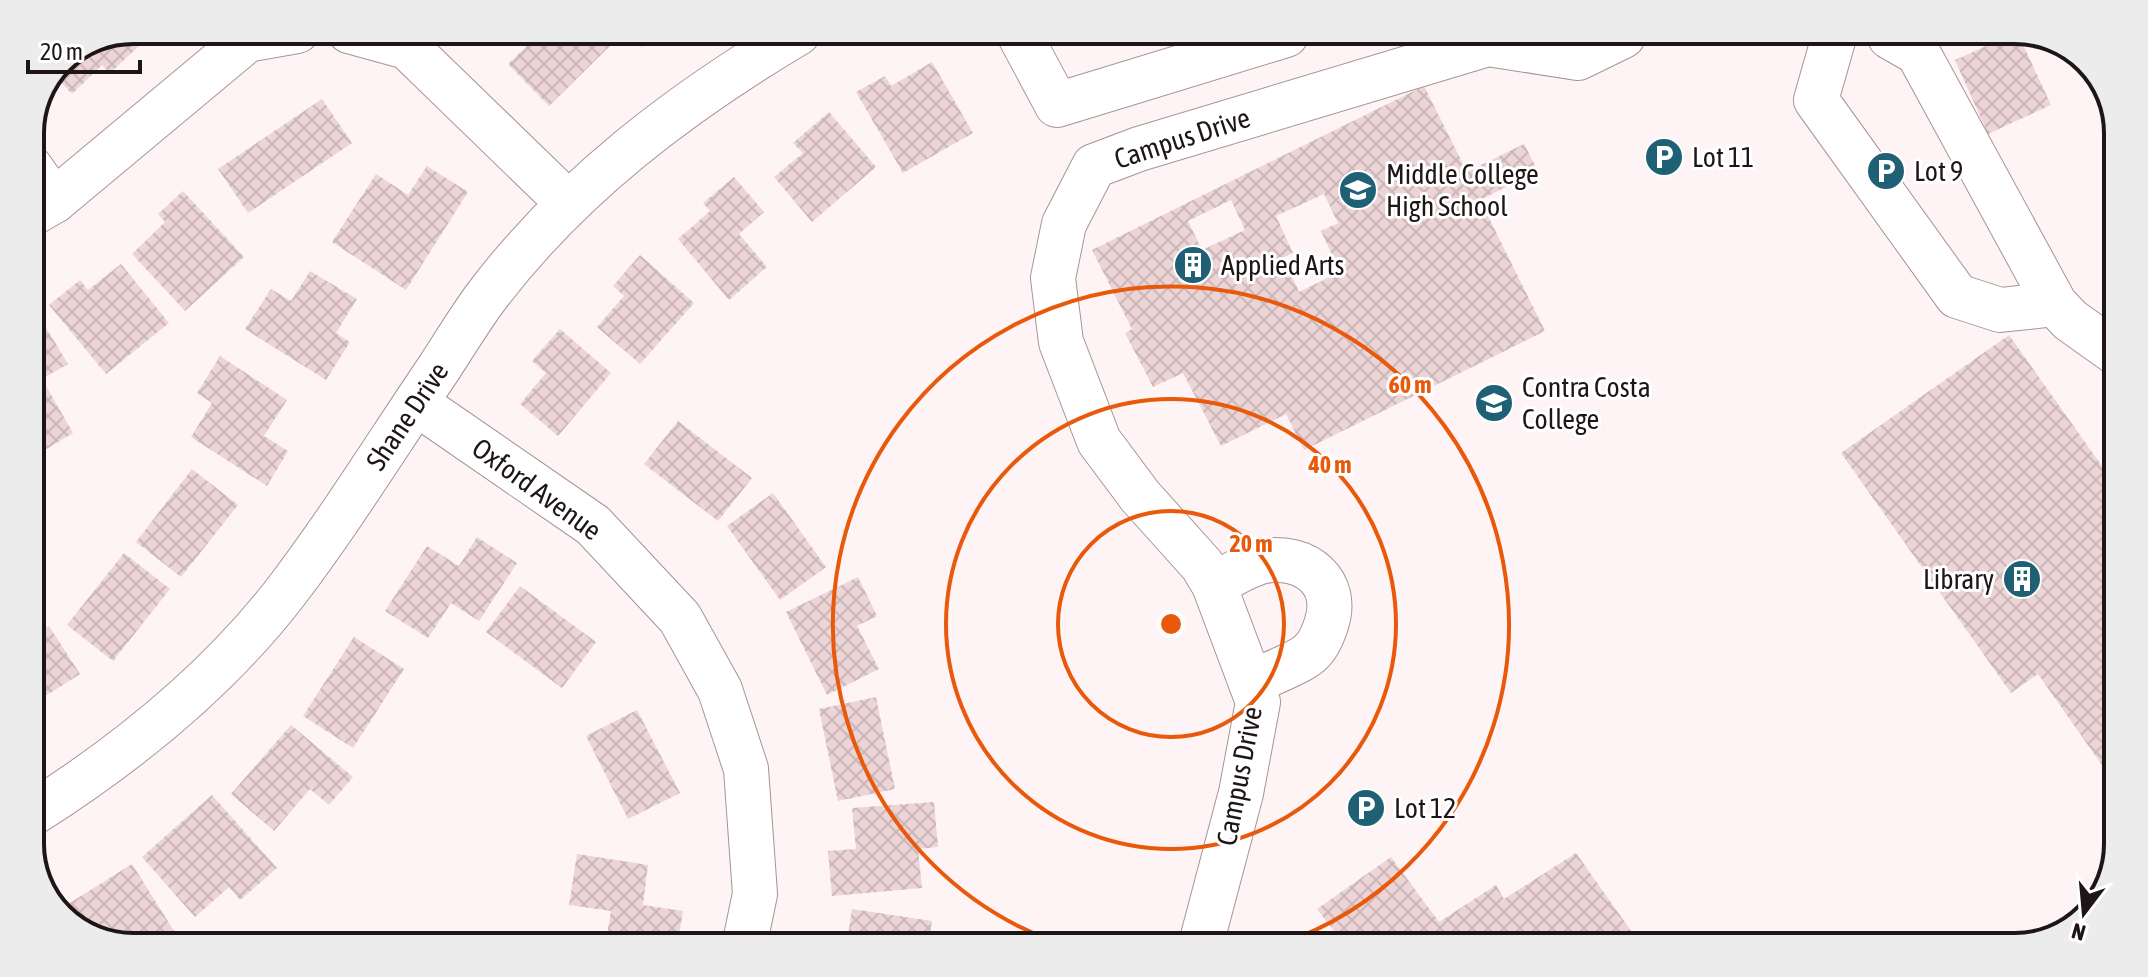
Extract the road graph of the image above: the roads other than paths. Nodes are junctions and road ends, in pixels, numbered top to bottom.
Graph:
1 (242, 44) edge
2 (396, 44) edge
3 (779, 44) edge
4 (1024, 44) edge
5 (1488, 44) edge
6 (1488, 44) edge
7 (1607, 44) edge
8 (1832, 44) edge
9 (1903, 44) edge
10 (1220, 45) edge
11 (1937, 53) edge
12 (44, 190) edge
13 (568, 203) junction
14 (2055, 304) junction
15 (2104, 344) edge
16 (416, 403) junction
17 (1214, 585) junction
18 (1251, 683) junction
19 (44, 805) edge
20 (747, 933) edge
21 (1204, 933) edge

1 - 12 street
2 - 13 street
3 - 13 street, Shane Drive
4 - 10 street
5 - 7 street, Campus Drive
6 - 17 street, Campus Drive
8 - 14 street
9 - 11 street
11 - 14 street
13 - 16 street, Shane Drive
14 - 15 street
16 - 19 street, Shane Drive
16 - 20 street, Oxford Avenue
17 - 18 street, Campus Drive
17 - 18 street
18 - 21 street, Campus Drive

